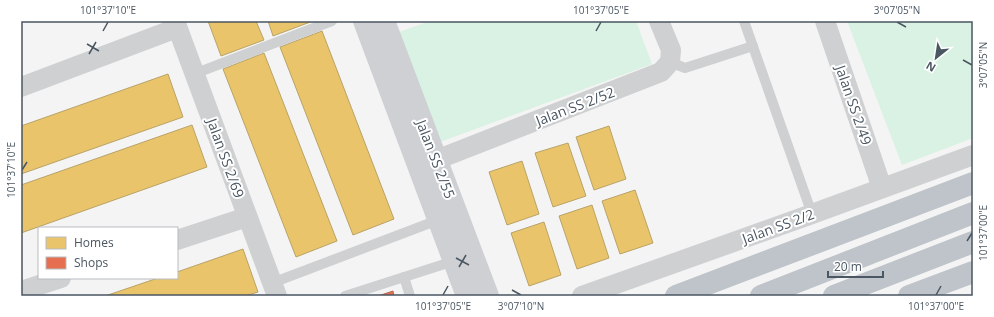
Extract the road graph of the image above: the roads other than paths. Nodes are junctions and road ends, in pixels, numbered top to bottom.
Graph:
1 (332, 21) edge
2 (659, 21) edge
3 (744, 21) edge
4 (825, 21) edge
5 (377, 23) edge
6 (176, 25) edge
7 (753, 46) junction
8 (670, 62) junction
9 (194, 74) junction
10 (21, 86) edge
11 (973, 155) edge
12 (436, 160) junction
13 (973, 183) edge
14 (882, 188) junction
15 (973, 213) edge
16 (812, 214) junction
17 (247, 217) junction
18 (438, 220) junction
19 (178, 240) edge
20 (973, 242) edge
21 (454, 261) junction
22 (973, 272) edge
23 (404, 277) junction
24 (58, 279) edge
25 (274, 290) edge
26 (21, 291) edge
27 (345, 296) edge
28 (410, 296) edge
29 (467, 296) edge
30 (488, 296) edge
31 (582, 296) edge
32 (676, 296) edge
33 (761, 296) edge
34 (834, 296) edge
35 (909, 296) edge

1 - 9 lane
2 - 8 street
3 - 7 lane
4 - 14 street, Jalan SS 2/49
5 - 12 street, Jalan SS 2/55
5 - 18 street, Jalan SS 2/55
6 - 9 street, Jalan SS 2/69
6 - 10 street
7 - 8 lane
7 - 16 lane
8 - 12 street, Jalan SS 2/52
9 - 17 street, Jalan SS 2/69
11 - 14 street, Jalan SS 2/2
12 - 30 street, Jalan SS 2/55
13 - 32 highway
14 - 16 street, Jalan SS 2/2
15 - 33 highway
16 - 31 street, Jalan SS 2/2
17 - 19 street
17 - 25 street, Jalan SS 2/69
18 - 21 street, Jalan SS 2/55
18 - 25 lane
20 - 34 highway
21 - 23 lane
21 - 29 street, Jalan SS 2/55
22 - 35 highway
23 - 27 lane
23 - 28 lane
24 - 26 street

